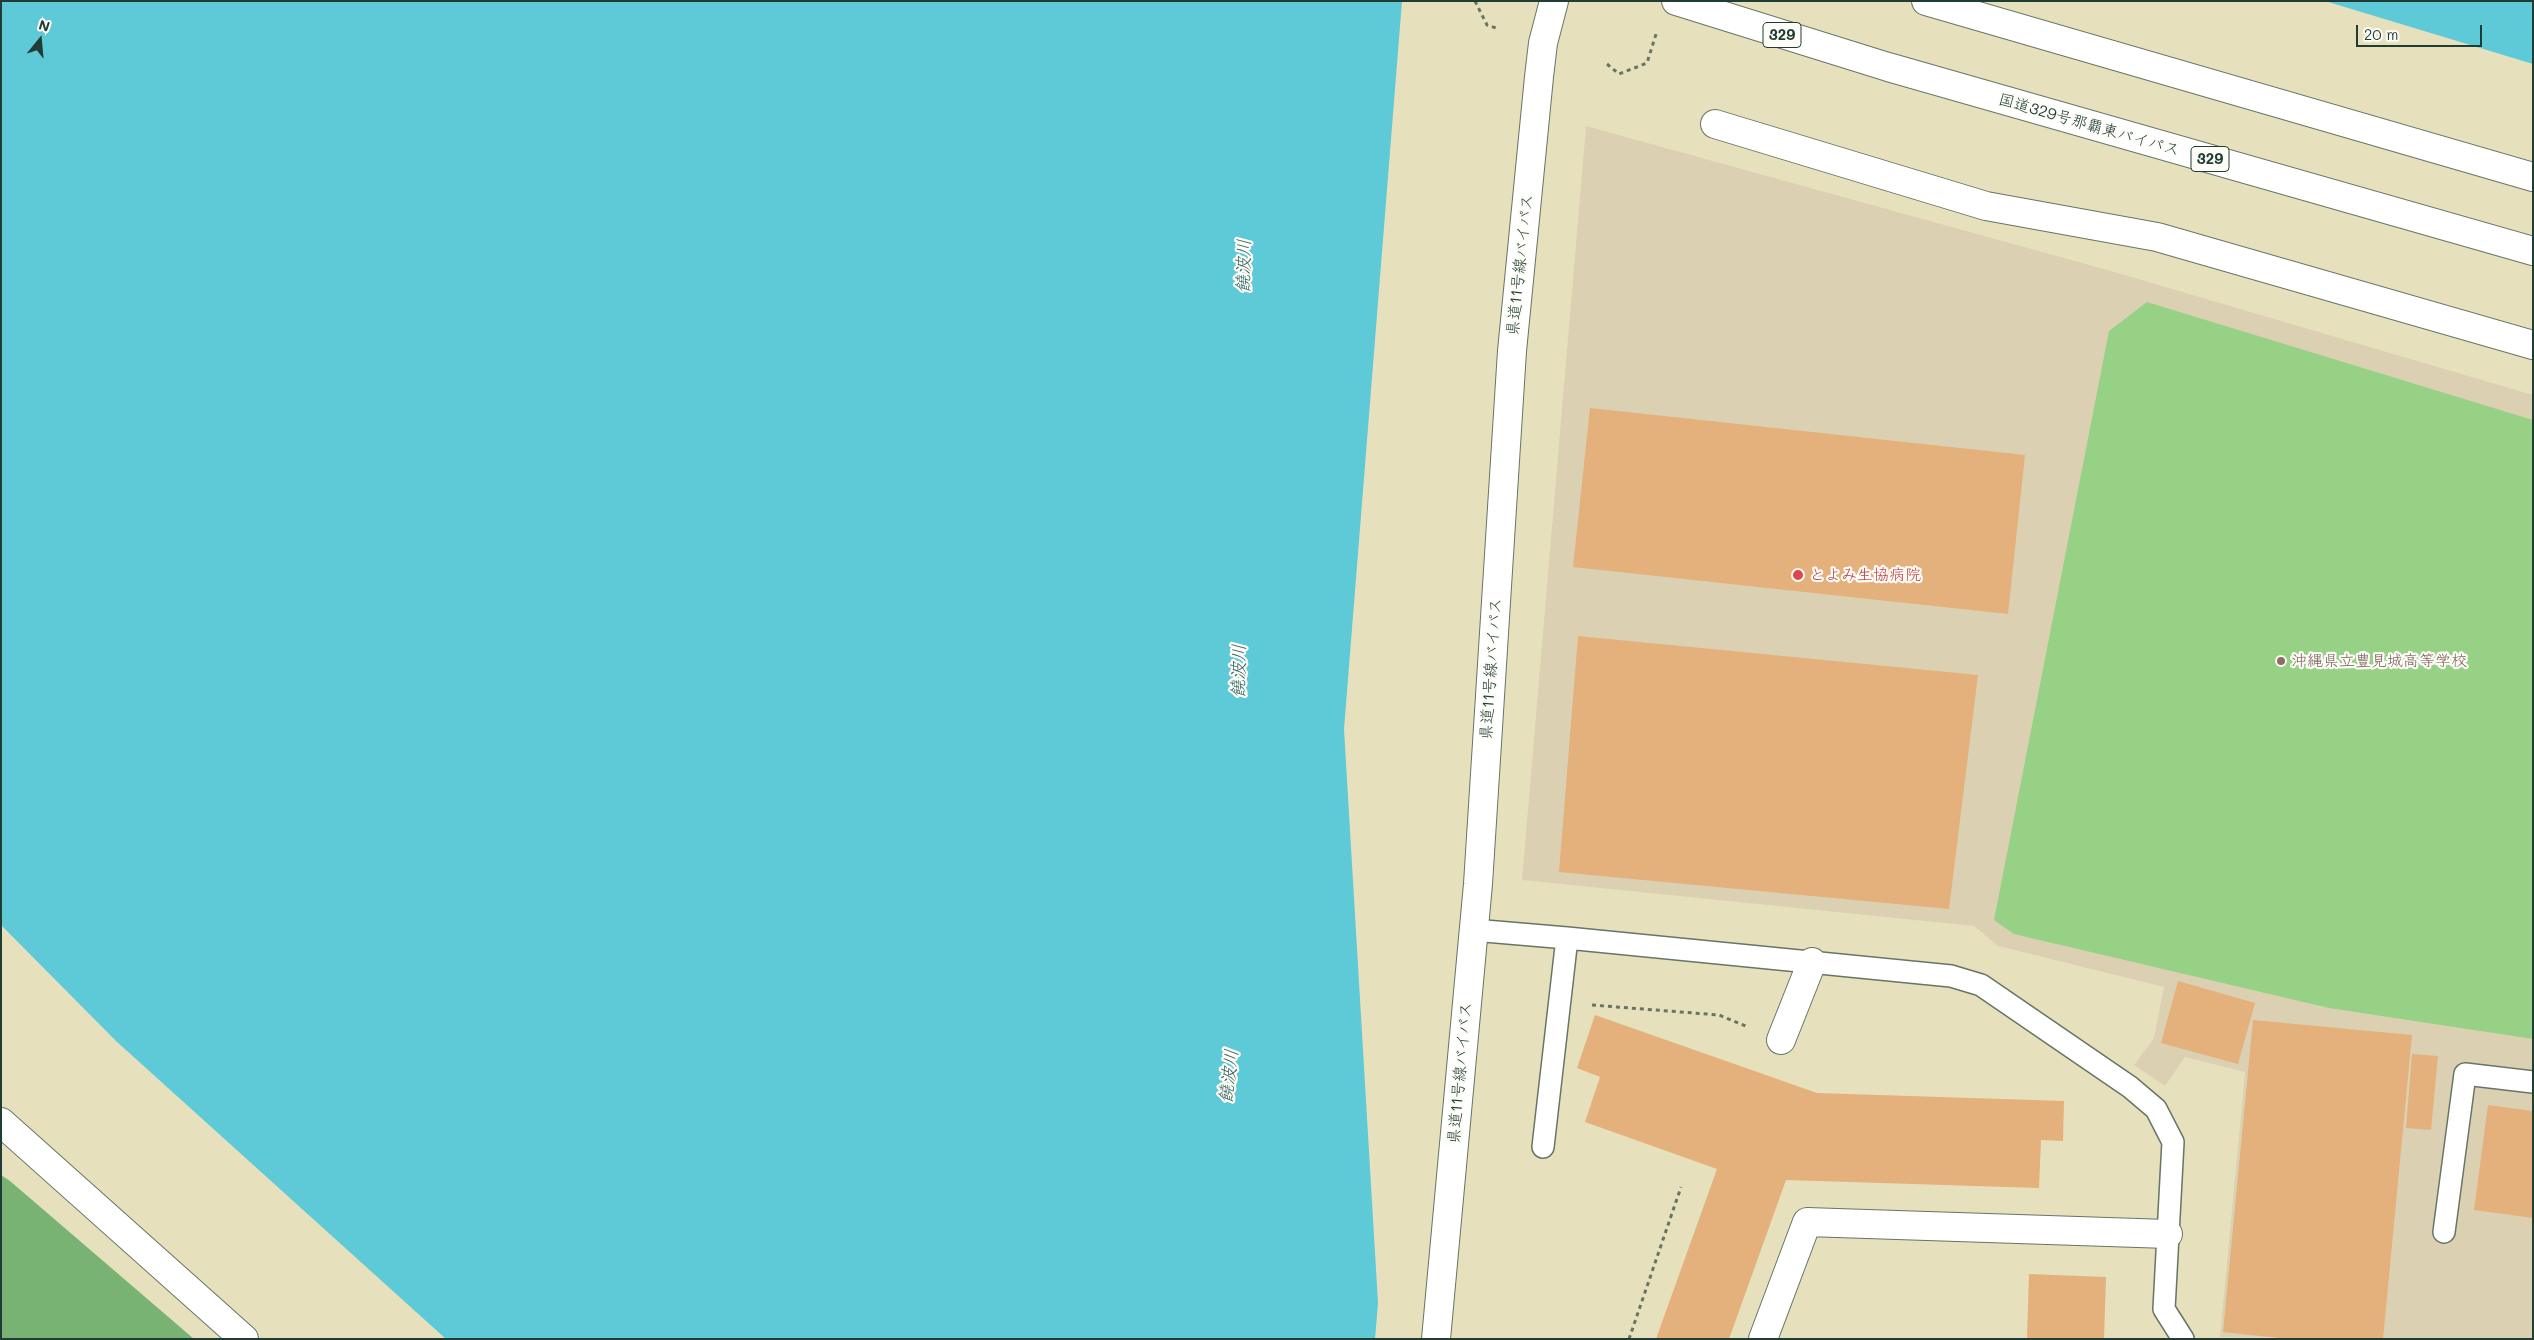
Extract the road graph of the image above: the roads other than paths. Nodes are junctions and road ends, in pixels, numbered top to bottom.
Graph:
1 (1554, 1) edge
2 (1676, 1) edge
3 (1926, 1) edge
4 (1715, 124) dead end
5 (2533, 177) edge
6 (2533, 251) edge
7 (2533, 344) edge
8 (1473, 930) junction
9 (1567, 938) junction
10 (1812, 962) junction
11 (1781, 1040) road end
12 (2533, 1082) edge
13 (1, 1122) edge
14 (1543, 1147) dead end
15 (2444, 1232) dead end
16 (2168, 1234) junction
17 (1442, 1337) edge
18 (244, 1339) edge
19 (1763, 1339) edge
20 (2183, 1339) edge

1 - 8 main road, 県道11号線バイパス
2 - 6 main road, 国道329号那覇東バイパス / 329
3 - 5 main road
4 - 7 main road
8 - 9 lane
8 - 17 main road, 県道11号線バイパス
9 - 10 lane
9 - 14 lane
10 - 11 main road
10 - 16 lane
12 - 15 lane
13 - 18 main road
16 - 19 main road
16 - 20 lane

